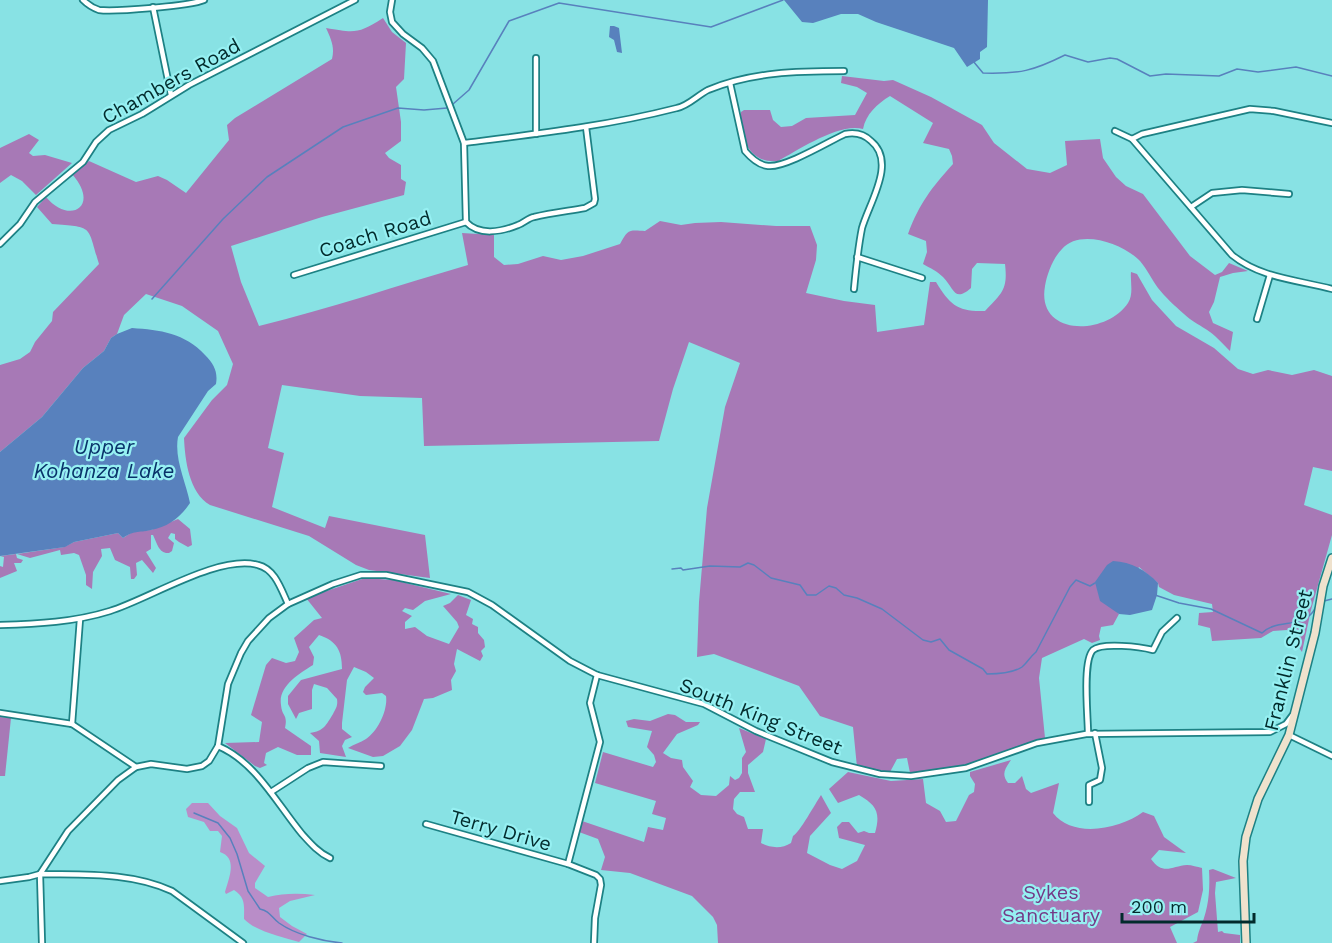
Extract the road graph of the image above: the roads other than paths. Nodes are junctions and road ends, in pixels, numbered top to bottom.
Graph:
1 (82, 0) edge
2 (204, 0) edge
3 (356, 0) edge
4 (392, 0) edge
5 (153, 7) junction
6 (536, 58) dead end
7 (844, 70) dead end
8 (730, 83) junction
9 (171, 95) junction
10 (1332, 123) edge
11 (586, 128) junction
12 (1115, 131) dead end
13 (536, 134) junction
14 (1132, 139) junction
15 (464, 143) junction
16 (1289, 194) dead end
17 (1191, 207) junction
18 (466, 222) junction
19 (0, 243) edge
20 (858, 257) junction
21 (294, 275) dead end
22 (1270, 275) junction
23 (922, 278) dead end
24 (854, 289) dead end
25 (1332, 289) edge
26 (1257, 319) dead end
27 (1332, 558) edge
28 (288, 603) junction
29 (1177, 618) dead end
30 (80, 619) junction
31 (0, 625) edge
32 (597, 675) junction
33 (0, 713) edge
34 (1293, 714) junction
35 (72, 724) junction
36 (1095, 733) junction
37 (1088, 734) junction
38 (1289, 735) junction
39 (218, 746) junction
40 (1332, 756) edge
41 (381, 766) dead end
42 (136, 767) junction
43 (271, 792) junction
44 (1089, 802) dead end
45 (426, 824) dead end
46 (330, 858) dead end
47 (567, 864) junction
48 (40, 874) junction
49 (0, 882) edge
50 (42, 943) edge
51 (243, 943) edge
52 (594, 943) edge
53 (1246, 943) edge

1 - 5 street
2 - 5 street
3 - 9 street, Chambers Road
4 - 15 street
5 - 9 street
6 - 13 street
7 - 8 street
8 - 11 street
8 - 20 street
9 - 19 street, Chambers Road
10 - 14 street
11 - 13 street
11 - 18 street
12 - 14 street
13 - 15 street
14 - 17 street
15 - 18 street
16 - 17 street
17 - 22 street
18 - 21 street, Coach Road
20 - 23 street
20 - 24 street
22 - 25 street
22 - 26 street
27 - 34 main road, Franklin Street
28 - 30 street
28 - 32 street, South King Street
28 - 39 street, South King Street
29 - 37 street
30 - 31 street
30 - 35 street
32 - 37 street, South King Street
32 - 47 street
33 - 35 street
34 - 36 street, South King Street
34 - 38 main road, Franklin Street
35 - 42 street
36 - 37 street, South King Street
36 - 44 street
38 - 40 street
38 - 53 main road, Franklin Street
39 - 42 street
39 - 43 street
41 - 43 street
42 - 48 street
43 - 46 street
45 - 47 street, Terry Drive
47 - 52 street, Terry Drive
48 - 49 street
48 - 50 street
48 - 51 street

